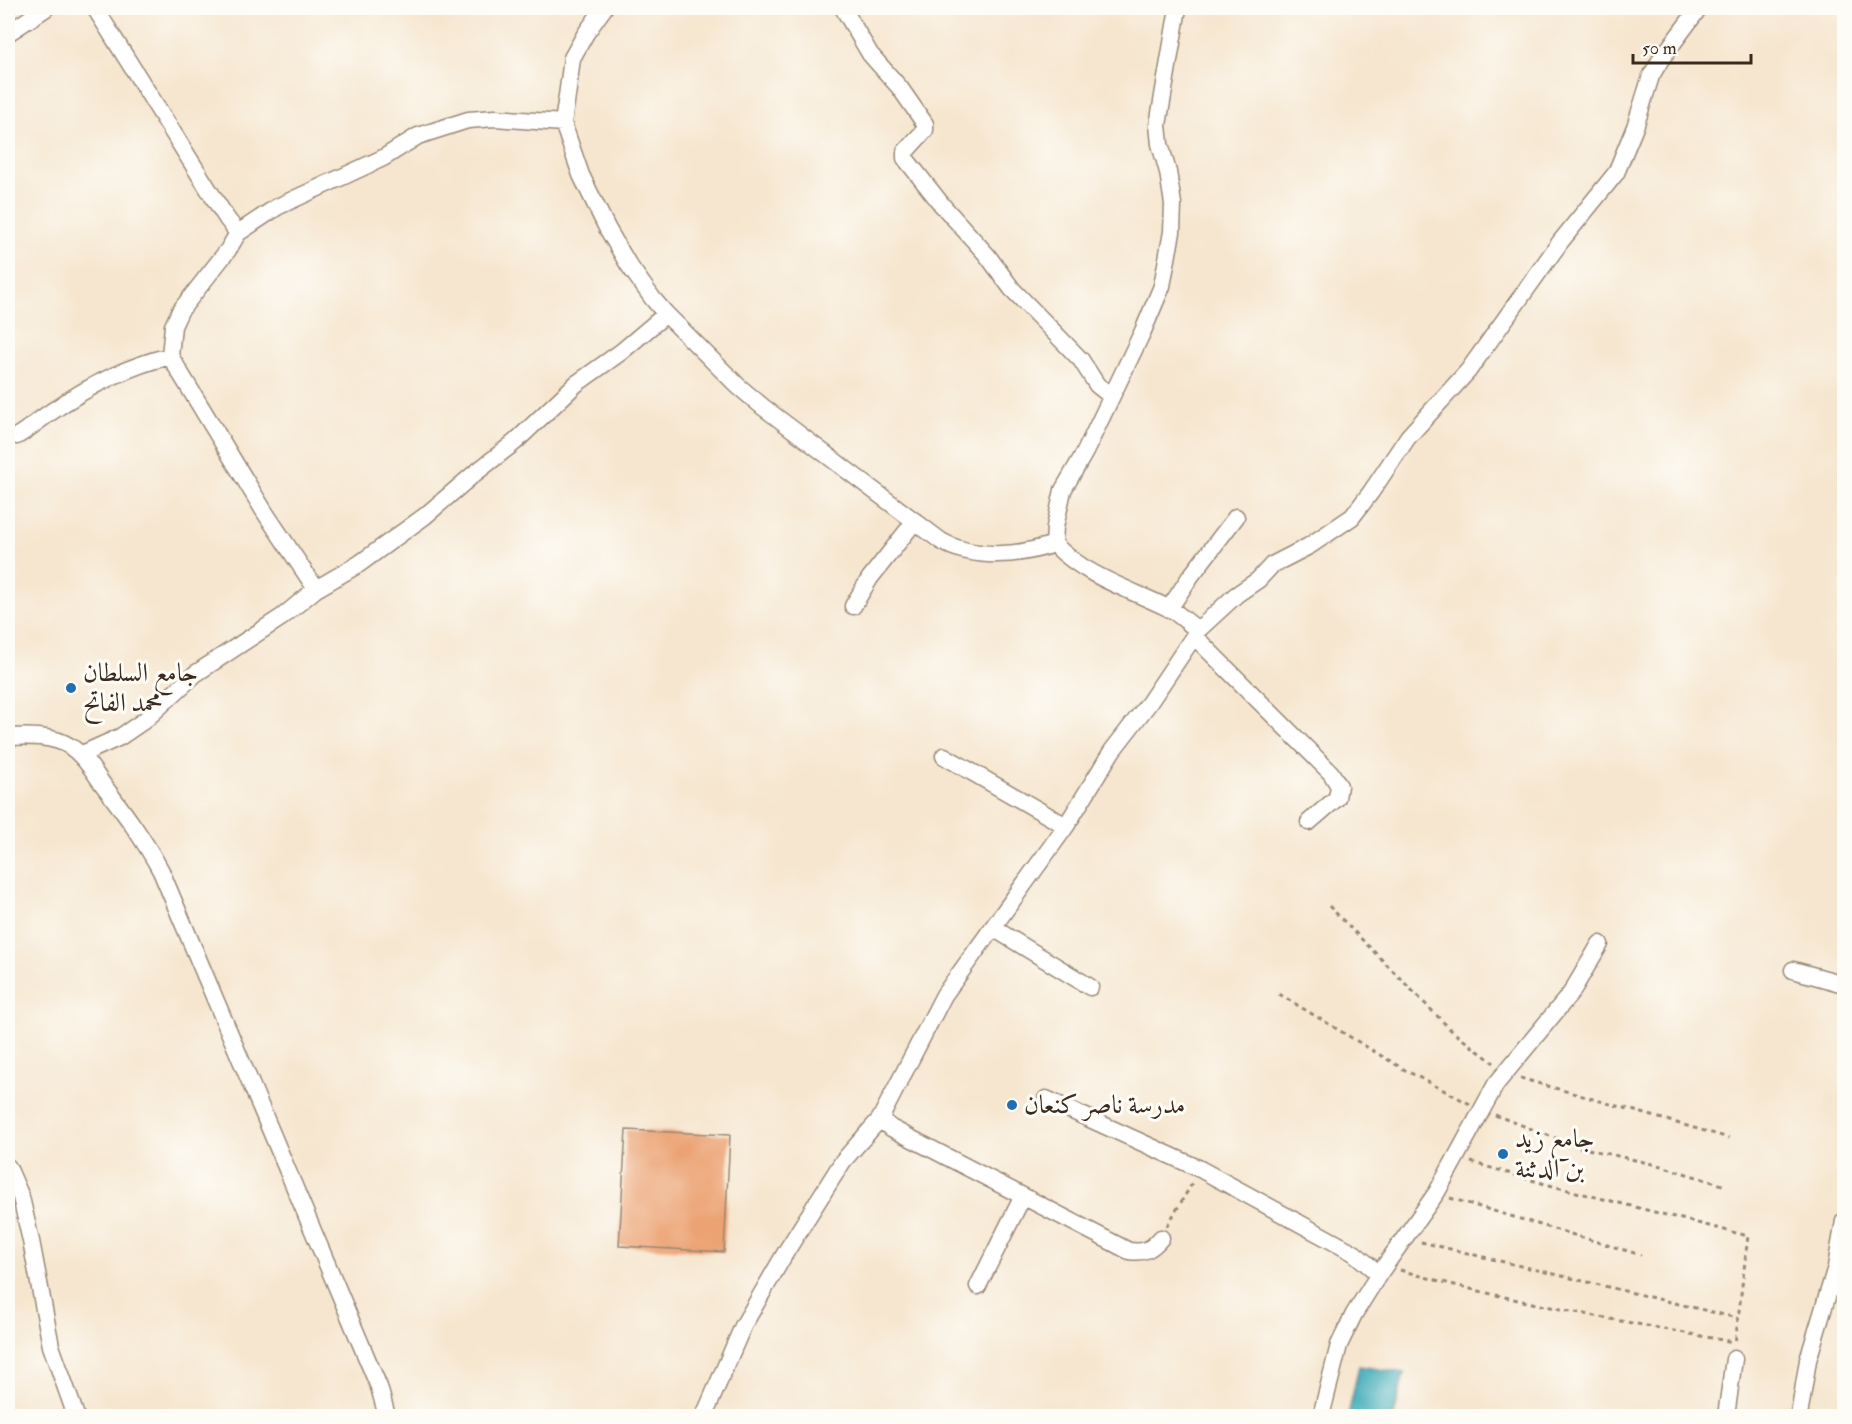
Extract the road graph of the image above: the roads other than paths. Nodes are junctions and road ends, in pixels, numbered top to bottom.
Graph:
1 (46, 8) edge
2 (95, 8) edge
3 (604, 8) edge
4 (843, 8) edge
5 (1178, 8) edge
6 (1699, 8) edge
7 (8, 33) edge
8 (563, 123) junction
9 (238, 233) junction
10 (666, 314) junction
11 (170, 356) junction
12 (1111, 396) junction
13 (17, 436) dead end
14 (1236, 518) dead end
15 (915, 521) junction
16 (1054, 544) junction
17 (316, 589) junction
18 (853, 606) dead end
19 (1169, 609) junction
20 (1196, 633) junction
21 (8, 737) edge
22 (80, 755) junction
23 (944, 756) dead end
24 (1310, 822) dead end
25 (1066, 826) junction
26 (993, 928) junction
27 (1600, 944) dead end
28 (1792, 970) dead end
29 (1845, 984) edge
30 (1090, 987) dead end
31 (1046, 1099) dead end
32 (880, 1119) junction
33 (8, 1167) edge
34 (1023, 1196) junction
35 (1845, 1221) edge
36 (1161, 1238) road end
37 (1383, 1269) junction
38 (978, 1286) dead end
39 (1734, 1351) road end
40 (76, 1416) edge
41 (387, 1416) edge
42 (704, 1416) edge
43 (1321, 1416) edge
44 (1726, 1416) edge
45 (1799, 1416) edge

1 - 7 street
2 - 9 street
3 - 8 street
4 - 12 street
5 - 12 street
6 - 20 street
8 - 9 street
8 - 10 street
9 - 11 street
10 - 15 street
10 - 17 street
11 - 13 street
11 - 17 street
12 - 16 street
14 - 19 street
15 - 16 street
15 - 18 street
16 - 19 street
17 - 22 street
19 - 20 street
20 - 24 street
20 - 25 street
21 - 22 street
22 - 41 street
23 - 25 street
25 - 26 street
26 - 30 street
26 - 32 street
27 - 37 street
28 - 29 street
31 - 37 street
32 - 34 street
32 - 42 street
33 - 40 street
34 - 36 street
34 - 38 street
35 - 45 street
37 - 43 street
39 - 44 street

